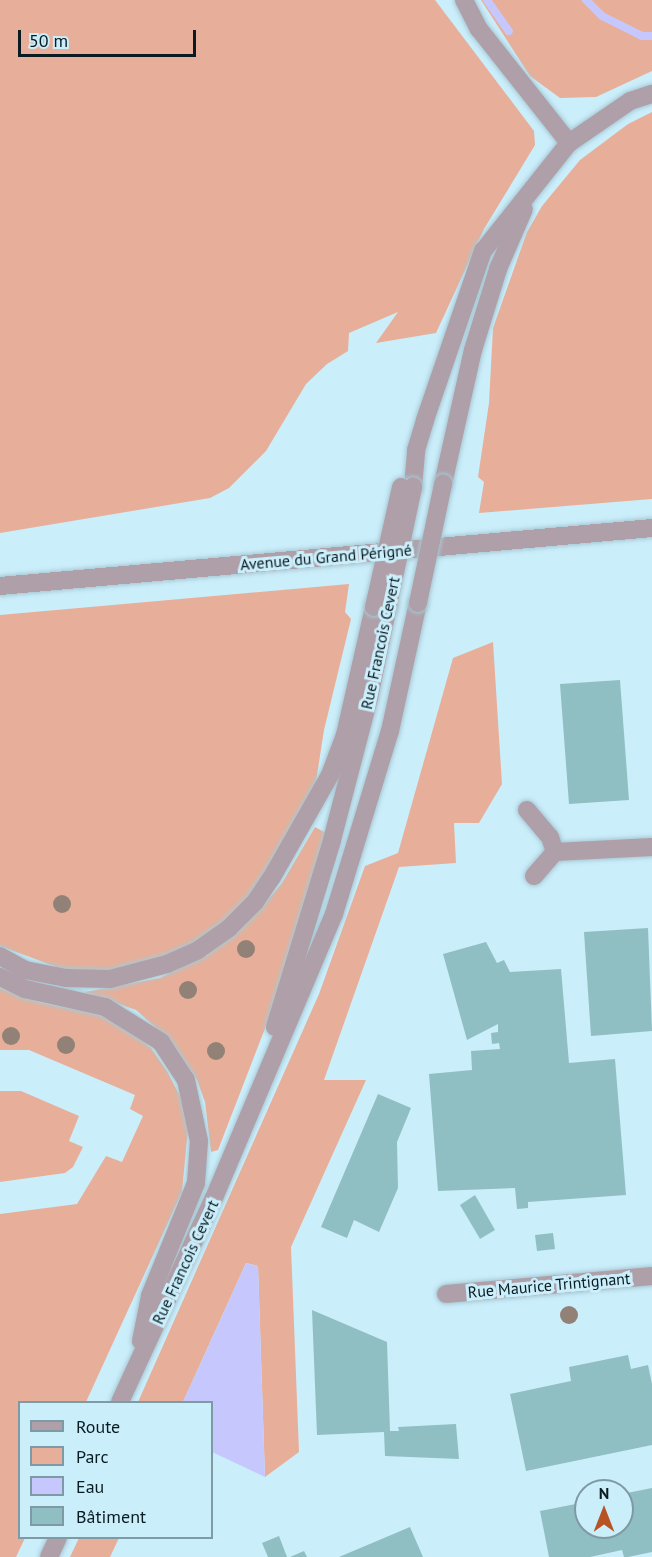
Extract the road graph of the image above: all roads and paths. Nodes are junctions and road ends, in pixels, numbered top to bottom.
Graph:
1 (464, 0) edge
2 (652, 94) edge
3 (569, 143) junction
4 (537, 180) junction
5 (652, 528) edge
6 (0, 586) edge
7 (381, 606) junction
8 (527, 810) dead end
9 (652, 847) edge
10 (555, 852) junction
11 (534, 876) dead end
12 (0, 956) edge
13 (0, 977) edge
14 (247, 1121) junction
15 (652, 1276) edge
16 (446, 1294) dead end
17 (135, 1369) junction
18 (120, 1401) edge
19 (58, 1539) edge
20 (49, 1557) edge

1 - 3 street
2 - 3 street, Rue Francois Cevert
3 - 4 street, Rue Francois Cevert
4 - 7 street, Rue Francois Cevert, bridge
4 - 14 street, Rue Francois Cevert, bridge
5 - 6 street, Avenue du Grand Périgné
7 - 12 street
7 - 14 street, Rue Francois Cevert
8 - 10 street
9 - 10 street
10 - 11 street
13 - 17 street
14 - 17 street, Rue Francois Cevert
15 - 16 street, Rue Maurice Trintignant
17 - 18 street, Rue Francois Cevert
19 - 20 street

